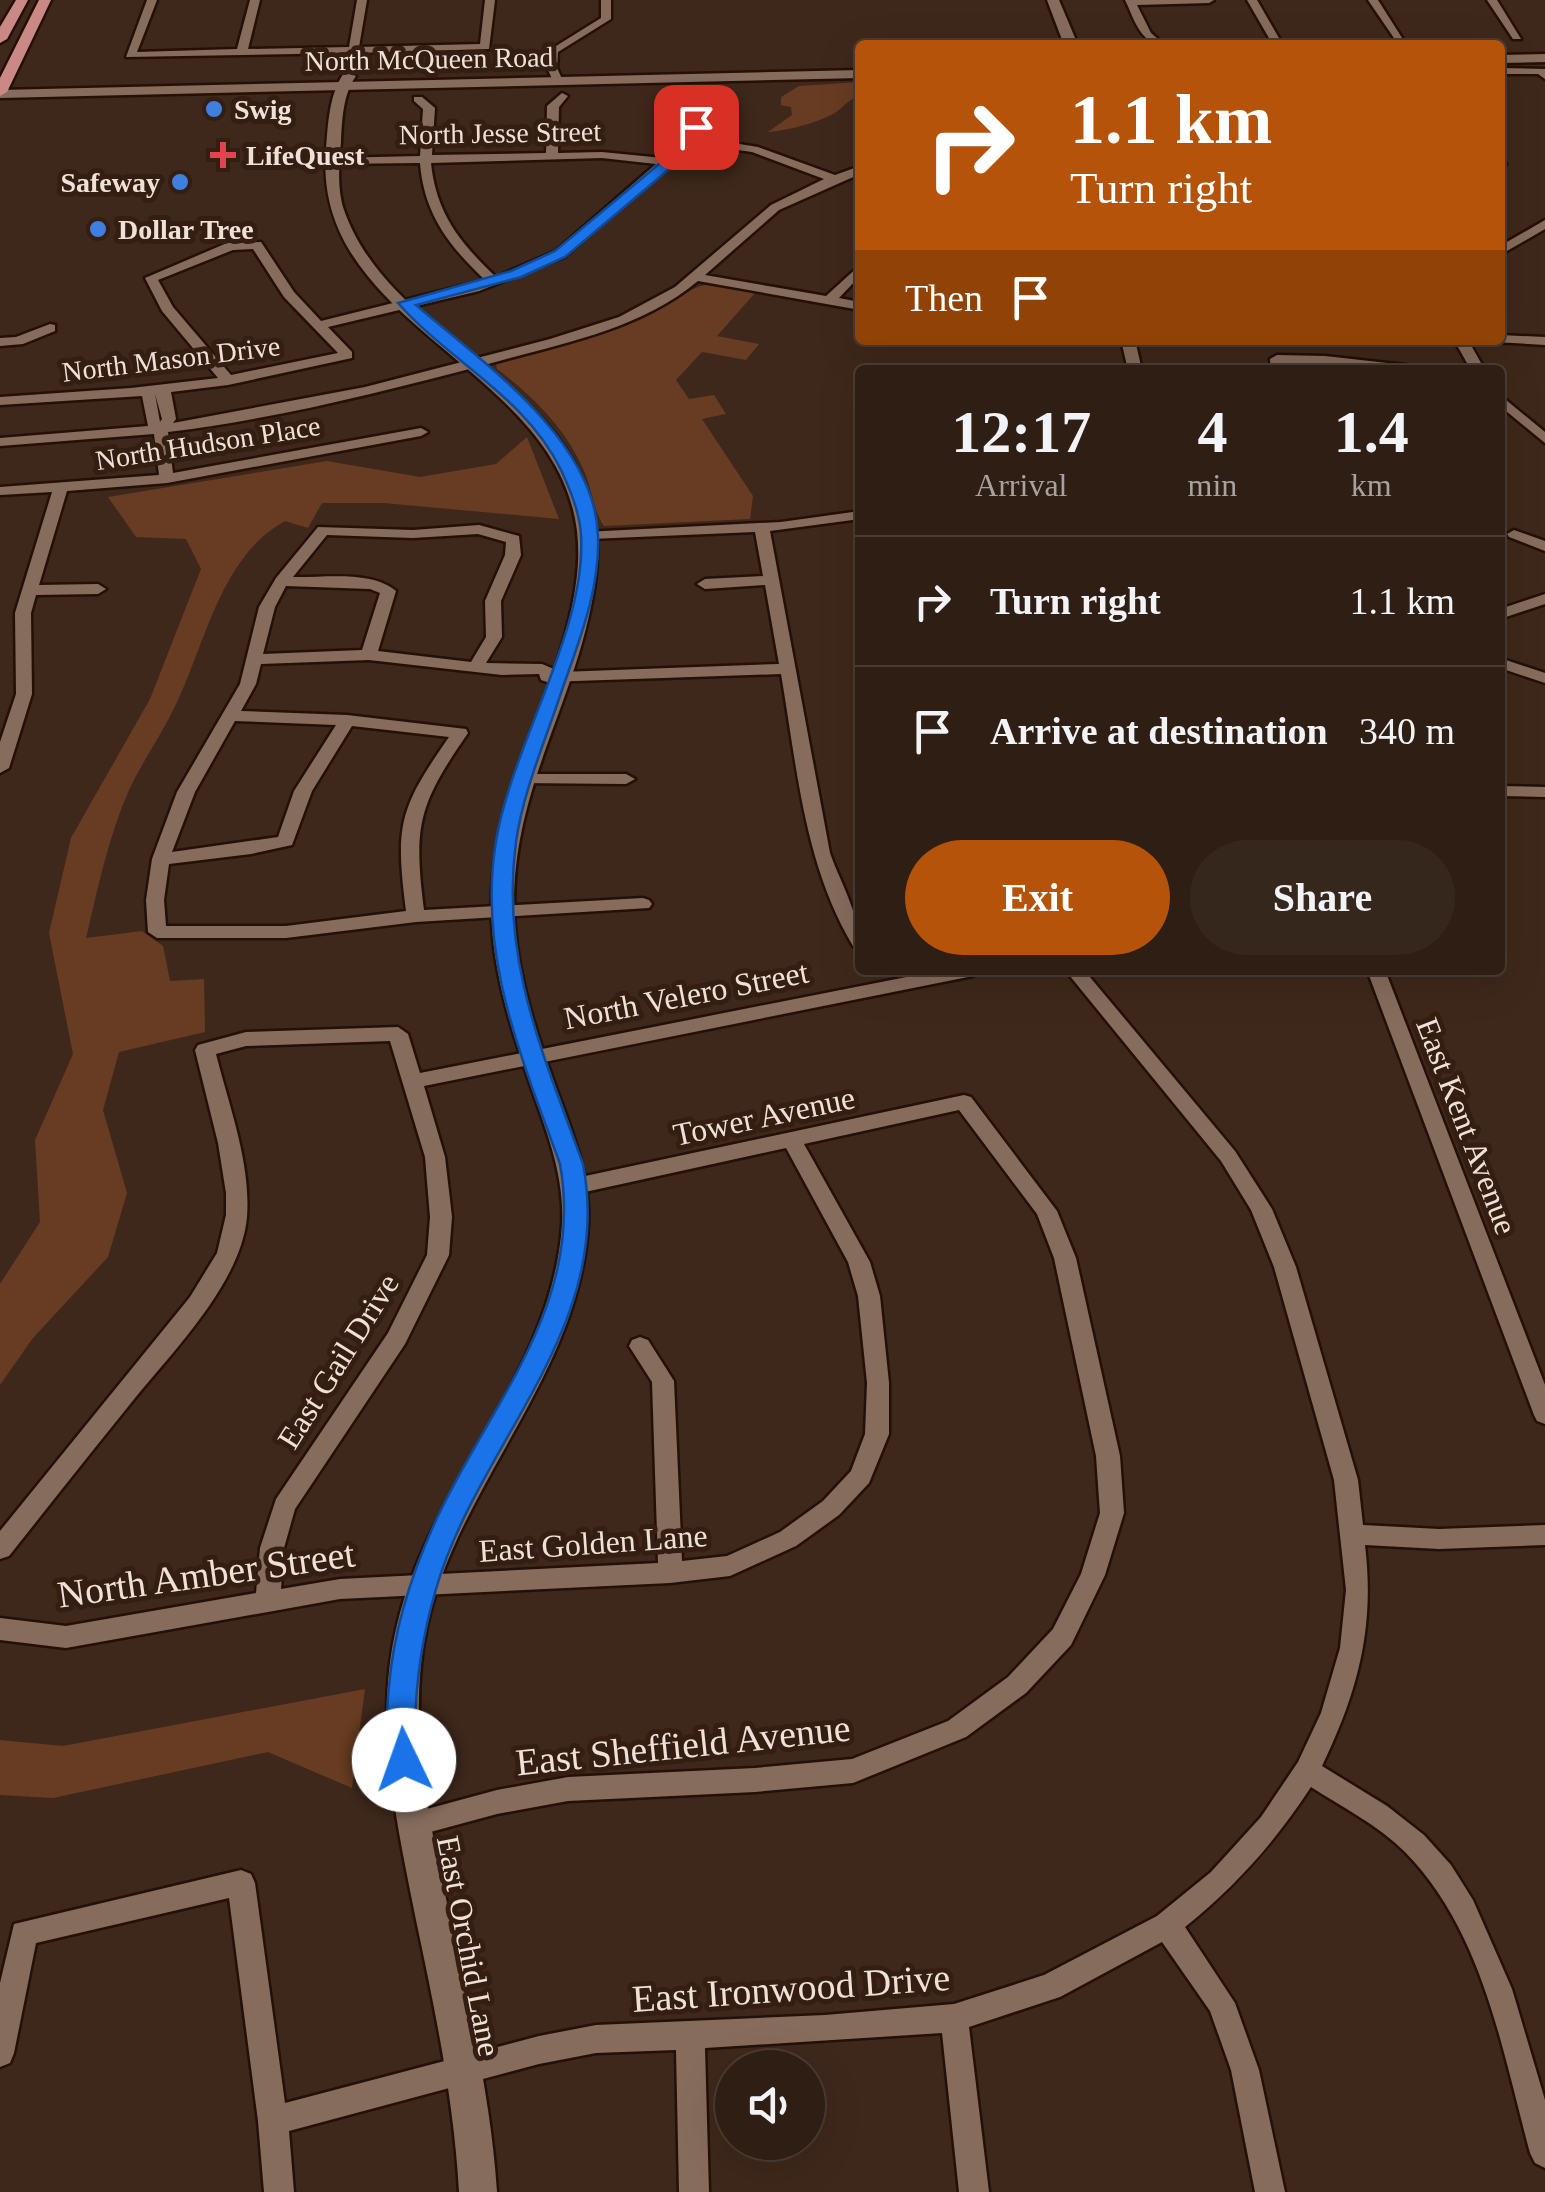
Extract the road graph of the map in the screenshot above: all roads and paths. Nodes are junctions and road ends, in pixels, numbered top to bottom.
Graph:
1 (22, 0) edge
2 (45, 0) edge
3 (152, 0) edge
4 (256, 0) edge
5 (362, 0) edge
6 (490, 0) edge
7 (606, 0) edge
8 (1053, 0) edge
9 (1209, 0) edge
10 (1252, 0) edge
11 (1372, 0) edge
12 (1492, 0) edge
13 (1130, 1) edge
14 (1517, 37) dead end
15 (0, 39) edge
16 (1400, 39) dead end
17 (1069, 40) edge
18 (1154, 40) edge
19 (1275, 40) edge
20 (1545, 49) edge
21 (353, 50) junction
22 (1505, 50) edge
23 (242, 52) junction
24 (1505, 60) edge
25 (855, 64) edge
26 (1544, 68) edge
27 (1505, 71) edge
28 (855, 74) edge
29 (278, 78) junction
30 (348, 83) junction
31 (559, 83) junction
32 (1, 89) edge
33 (193, 90) junction
34 (706, 92) dead end
35 (418, 99) dead end
36 (691, 140) junction
37 (552, 156) junction
38 (423, 159) junction
39 (332, 161) junction
40 (669, 162) junction
41 (855, 172) edge
42 (835, 180) junction
43 (1545, 224) edge
44 (1505, 248) edge
45 (855, 274) edge
46 (696, 276) junction
47 (493, 280) junction
48 (828, 302) junction
49 (405, 303) junction
50 (855, 305) edge
51 (319, 326) junction
52 (50, 328) dead end
53 (1505, 339) edge
54 (1545, 341) edge
55 (0, 342) edge
56 (474, 364) junction
57 (1278, 365) edge
58 (1370, 365) edge
59 (228, 381) junction
60 (156, 390) junction
61 (0, 401) edge
62 (1505, 403) edge
63 (161, 432) junction
64 (421, 432) dead end
65 (1545, 439) edge
66 (0, 442) edge
67 (167, 479) junction
68 (60, 490) junction
69 (0, 492) edge
70 (855, 517) edge
71 (762, 527) junction
72 (1514, 534) dead end
73 (590, 535) junction
74 (1545, 546) edge
75 (772, 580) junction
76 (281, 581) junction
77 (705, 584) dead end
78 (98, 588) dead end
79 (29, 590) junction
80 (1545, 598) edge
81 (1505, 612) edge
82 (369, 655) junction
83 (254, 659) junction
84 (1505, 665) edge
85 (476, 666) junction
86 (790, 669) junction
87 (558, 676) junction
88 (1545, 678) edge
89 (232, 716) junction
90 (347, 720) junction
91 (0, 768) edge
92 (523, 779) junction
93 (626, 779) dead end
94 (1505, 792) edge
95 (1545, 792) edge
96 (160, 859) junction
97 (643, 904) dead end
98 (502, 912) junction
99 (416, 916) junction
100 (855, 933) edge
101 (914, 975) edge
102 (1078, 975) edge
103 (1378, 975) edge
104 (879, 978) edge
105 (534, 1056) junction
106 (411, 1082) junction
107 (964, 1102) joint
108 (793, 1142) junction
109 (576, 1186) junction
110 (640, 1346) dead end
111 (1545, 1415) edge
112 (1354, 1534) junction
113 (1545, 1535) edge
114 (0, 1549) edge
115 (670, 1573) junction
116 (422, 1586) junction
117 (268, 1603) junction
118 (0, 1629) edge
119 (1307, 1770) junction
120 (412, 1826) junction
121 (1167, 1925) junction
122 (954, 2018) junction
123 (690, 2034) junction
124 (0, 2053) edge
125 (462, 2071) junction
126 (274, 2121) junction
127 (1545, 2153) edge
128 (279, 2192) edge
129 (478, 2192) edge
130 (694, 2192) edge
131 (974, 2192) edge
132 (1270, 2192) edge

1 - 15 main road
2 - 32 main road
3 - 23 street
4 - 23 street
5 - 21 street, East Orchid Lane
6 - 21 street
7 - 31 street
8 - 17 street
9 - 13 street
10 - 19 street
11 - 16 street
12 - 14 street
13 - 18 street
20 - 22 street
21 - 23 street
21 - 30 street, East Orchid Lane
24 - 26 street
25 - 31 street, North McQueen Road
26 - 27 street
28 - 31 street, North McQueen Road
29 - 30 street, North McQueen Road
29 - 32 street, North McQueen Road
29 - 33 street
30 - 31 street, North McQueen Road
30 - 33 street, North McQueen Road
30 - 39 street, East Orchid Lane
31 - 37 street
32 - 33 street, North McQueen Road
34 - 36 street
35 - 38 street
36 - 40 street
36 - 42 street
37 - 38 street, North Jesse Street
37 - 40 street, North Jesse Street
38 - 39 street, North Jesse Street
38 - 47 street
39 - 49 street, East Orchid Lane
40 - 47 street
41 - 42 street
42 - 46 street
43 - 44 street
45 - 48 street
46 - 48 street
46 - 56 street
47 - 49 street
48 - 50 street
49 - 51 street
49 - 56 street, East Orchid Lane
51 - 59 street, North Mason Drive
51 - 59 street
52 - 55 street
53 - 54 street
56 - 63 street
56 - 73 street, East Orchid Lane
57 - 58 street
59 - 60 street, North Mason Drive
60 - 61 street, North Mason Drive
60 - 63 street
62 - 65 street
63 - 66 street
63 - 67 street
64 - 67 street, North Hudson Place
67 - 68 street, North Hudson Place
68 - 69 street, North Hudson Place
68 - 79 street
70 - 71 street
71 - 73 street
71 - 75 street
72 - 74 street
73 - 87 street, East Orchid Lane
75 - 77 street
75 - 86 street
76 - 82 street
76 - 83 street
76 - 85 street
78 - 79 street
79 - 91 street
80 - 81 street
82 - 83 street
82 - 85 street
83 - 89 street
84 - 88 street
85 - 87 street
86 - 87 street
86 - 100 street
87 - 92 street, East Orchid Lane
89 - 90 street
89 - 96 street
90 - 96 street
90 - 99 street
92 - 93 street
92 - 98 street, East Orchid Lane
94 - 95 street
96 - 99 street
97 - 98 street
98 - 99 street
98 - 105 street, East Orchid Lane
101 - 104 street, North Velero Street
102 - 112 street, East Ironwood Drive
103 - 111 street, East Kent Avenue
104 - 105 street, North Velero Street
105 - 106 street, North Velero Street
105 - 109 street, East Orchid Lane
106 - 114 street, East Gail Drive
106 - 117 street, East Gail Drive
107 - 108 street, Tower Avenue
107 - 120 street, East Sheffield Avenue
108 - 109 street, Tower Avenue
108 - 115 street, East Golden Lane
109 - 116 street, East Orchid Lane
110 - 115 street
112 - 113 street
112 - 119 street, East Ironwood Drive
115 - 116 street, East Golden Lane
116 - 117 street, North Amber Street
116 - 120 street, East Orchid Lane
117 - 118 street, North Amber Street
119 - 121 street, East Ironwood Drive
119 - 127 street
120 - 125 street, East Orchid Lane
121 - 122 street, East Ironwood Drive
121 - 132 street
122 - 123 street, East Ironwood Drive
122 - 131 street
123 - 125 street, East Ironwood Drive
123 - 130 street
124 - 126 street
125 - 126 street, East Ironwood Drive
125 - 129 street, East Orchid Lane
126 - 128 street

